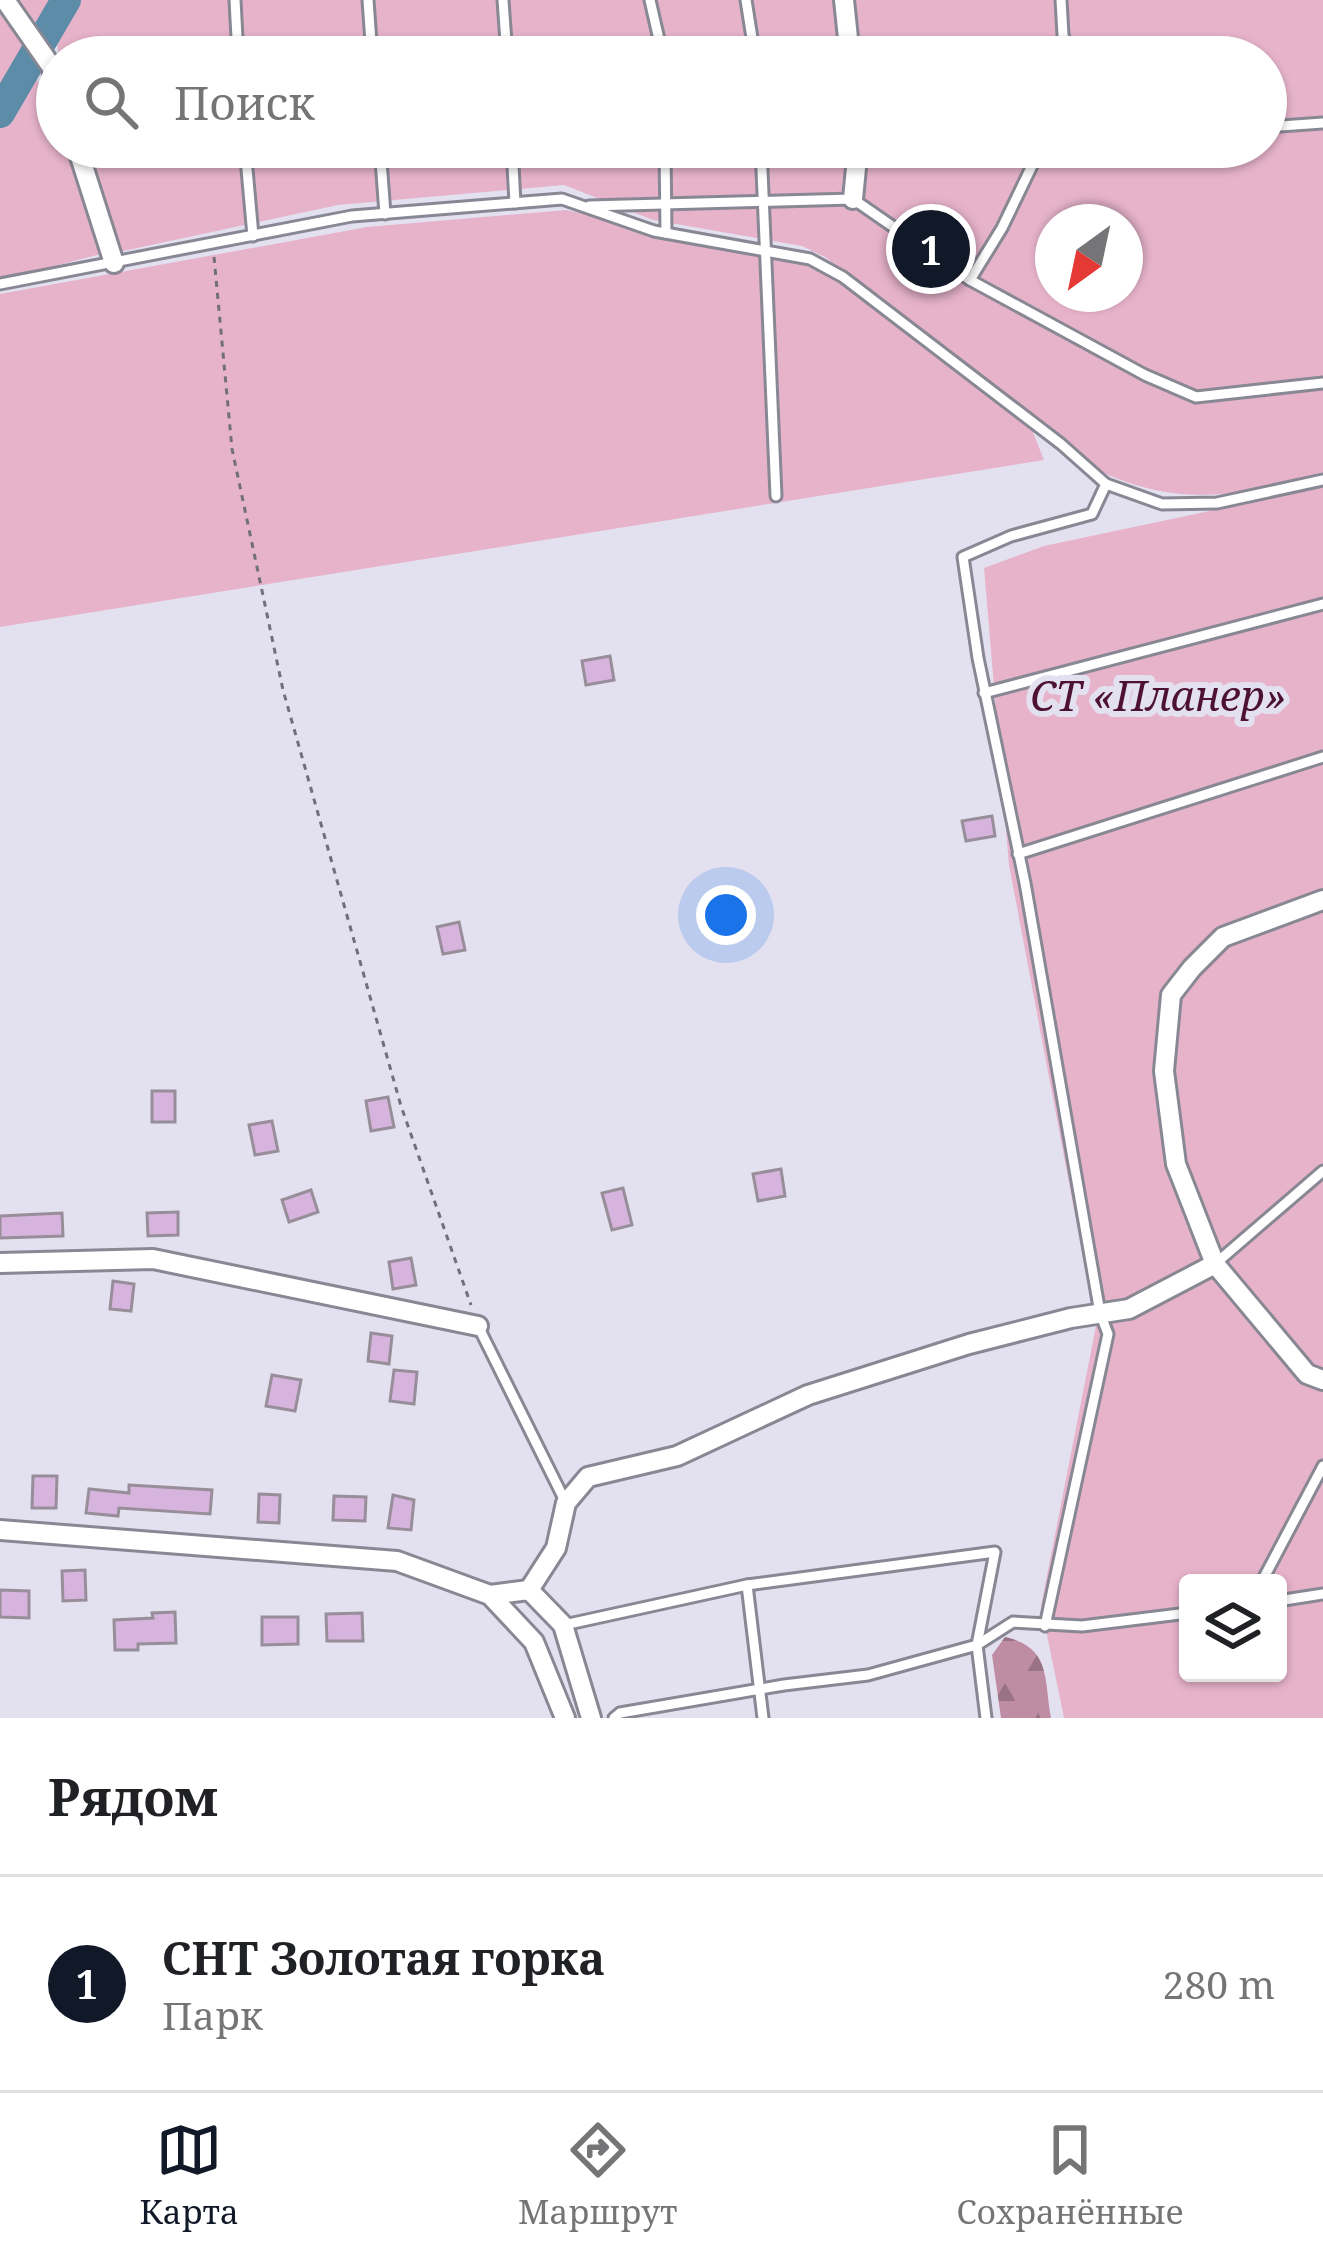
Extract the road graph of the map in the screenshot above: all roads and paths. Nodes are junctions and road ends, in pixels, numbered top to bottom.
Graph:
1 (5, 0) edge
2 (236, 0) edge
3 (368, 0) edge
4 (503, 0) edge
5 (650, 0) edge
6 (746, 0) edge
7 (844, 0) edge
8 (1061, 0) edge
9 (237, 36) edge
10 (371, 36) edge
11 (506, 36) edge
12 (658, 36) edge
13 (751, 36) edge
14 (848, 36) edge
15 (1064, 36) edge
16 (36, 45) edge
17 (1323, 123) edge
18 (1287, 126) edge
19 (83, 168) edge
20 (247, 168) edge
21 (382, 168) edge
22 (513, 168) edge
23 (665, 168) edge
24 (761, 168) edge
25 (857, 168) edge
26 (1030, 168) edge
27 (853, 199) junction
28 (761, 201) junction
29 (515, 203) junction
30 (666, 203) junction
31 (583, 206) junction
32 (386, 214) junction
33 (666, 233) junction
34 (253, 236) junction
35 (213, 244) junction
36 (764, 250) junction
37 (114, 263) junction
38 (970, 280) junction
39 (0, 284) edge
40 (1323, 383) edge
41 (1323, 480) edge
42 (1106, 484) junction
43 (776, 496) dead end
44 (1323, 604) edge
45 (985, 693) junction
46 (1323, 757) edge
47 (1018, 854) junction
48 (1323, 900) edge
49 (1323, 1171) edge
50 (0, 1263) edge
51 (1215, 1264) junction
52 (1100, 1313) junction
53 (478, 1326) junction
54 (1323, 1380) edge
55 (1323, 1466) edge
56 (566, 1503) junction
57 (0, 1530) edge
58 (1266, 1574) edge
59 (747, 1585) junction
60 (529, 1590) junction
61 (1323, 1594) edge
62 (490, 1595) junction
63 (1287, 1600) edge
64 (1179, 1614) edge
65 (562, 1625) junction
66 (1046, 1626) junction
67 (977, 1645) junction
68 (759, 1689) junction
69 (565, 1718) edge
70 (590, 1718) edge
71 (614, 1718) edge
72 (763, 1718) edge
73 (986, 1718) edge

1 - 16 street
2 - 9 lane
3 - 10 lane
4 - 11 lane
5 - 12 lane
6 - 13 lane
7 - 14 street
8 - 15 lane
17 - 18 lane
19 - 37 street
20 - 34 lane
21 - 32 lane
22 - 29 lane
23 - 30 lane
24 - 28 lane
25 - 27 street
26 - 38 lane
27 - 28 lane
27 - 38 lane
28 - 30 lane
28 - 36 lane
29 - 31 lane
29 - 32 lane
30 - 31 lane
30 - 33 lane
31 - 33 lane
32 - 34 lane
33 - 36 lane
34 - 35 lane
35 - 37 lane
35 - 53 path
36 - 42 lane
36 - 43 lane
37 - 39 lane
38 - 40 lane
41 - 42 lane
42 - 45 lane
44 - 45 lane
45 - 47 lane
46 - 47 lane
47 - 52 lane
48 - 51 street
49 - 51 lane
50 - 53 street
51 - 52 street
51 - 54 street
52 - 56 street
52 - 66 lane
53 - 56 lane
55 - 58 lane
56 - 60 street
57 - 62 street
59 - 65 lane
59 - 67 lane
59 - 68 lane
60 - 62 street
60 - 65 street
61 - 63 lane
62 - 69 street
64 - 66 lane
65 - 70 street
66 - 67 lane
67 - 68 lane
67 - 73 lane
68 - 71 lane
68 - 72 lane

